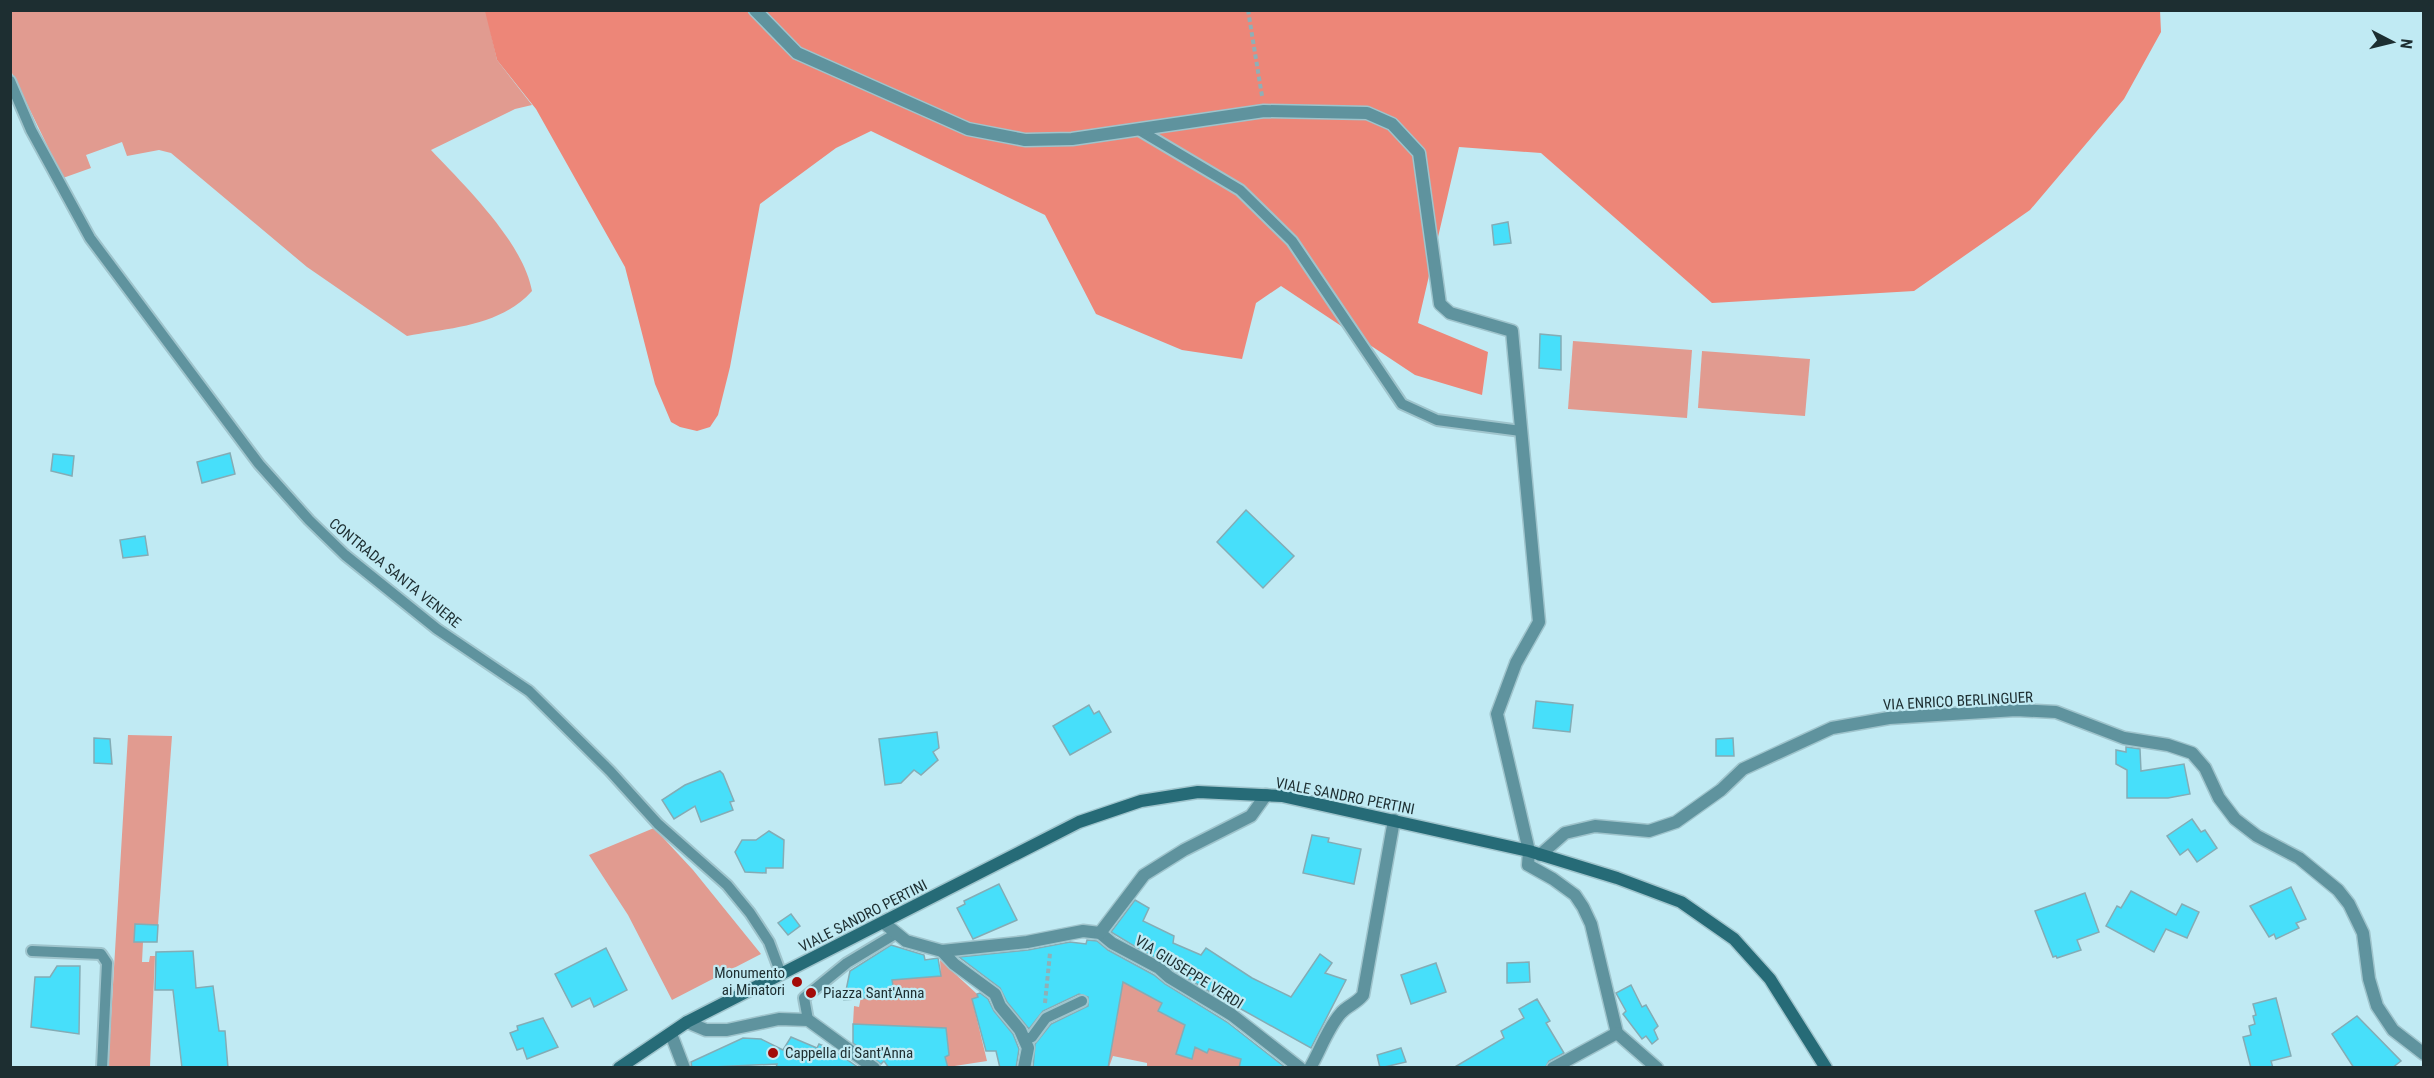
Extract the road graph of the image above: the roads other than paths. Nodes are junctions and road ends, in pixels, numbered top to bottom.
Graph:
1 (755, 10) edge
2 (10, 81) edge
3 (1139, 130) junction
4 (1521, 431) junction
5 (1266, 795) junction
6 (1394, 820) junction
7 (1534, 853) junction
8 (884, 923) junction
9 (897, 933) junction
10 (1100, 933) junction
11 (32, 951) dead end
12 (942, 951) junction
13 (781, 974) junction
14 (1082, 1002) dead end
15 (808, 1020) junction
16 (687, 1023) junction
17 (1617, 1033) junction
18 (671, 1034) junction
19 (1026, 1044) junction
20 (2424, 1054) edge
21 (102, 1068) edge
22 (619, 1068) edge
23 (684, 1068) edge
24 (874, 1068) edge
25 (1024, 1068) edge
26 (1300, 1068) edge
27 (1310, 1068) edge
28 (1553, 1068) edge
29 (1657, 1068) edge
30 (1826, 1068) edge

1 - 3 street
2 - 13 lane, CONTRADA SANTA VENERE
3 - 4 lane
3 - 4 street
4 - 7 street
5 - 6 street, VIALE SANDRO PERTINI
5 - 8 street, VIALE SANDRO PERTINI
5 - 10 street
6 - 7 street, VIALE SANDRO PERTINI
6 - 27 street
7 - 17 street
7 - 20 street, VIA ENRICO BERLINGUER
7 - 30 street, VIALE SANDRO PERTINI
8 - 9 street
8 - 13 street, VIALE SANDRO PERTINI
9 - 12 street
9 - 15 lane
10 - 12 street
10 - 26 street, VIA GIUSEPPE VERDI
11 - 21 lane
12 - 19 street
13 - 16 street, VIALE SANDRO PERTINI
14 - 19 lane
15 - 16 street
15 - 24 street
16 - 18 street, VIALE SANDRO PERTINI
17 - 28 street
17 - 29 street
18 - 22 street, VIALE SANDRO PERTINI
18 - 23 street
19 - 25 street

